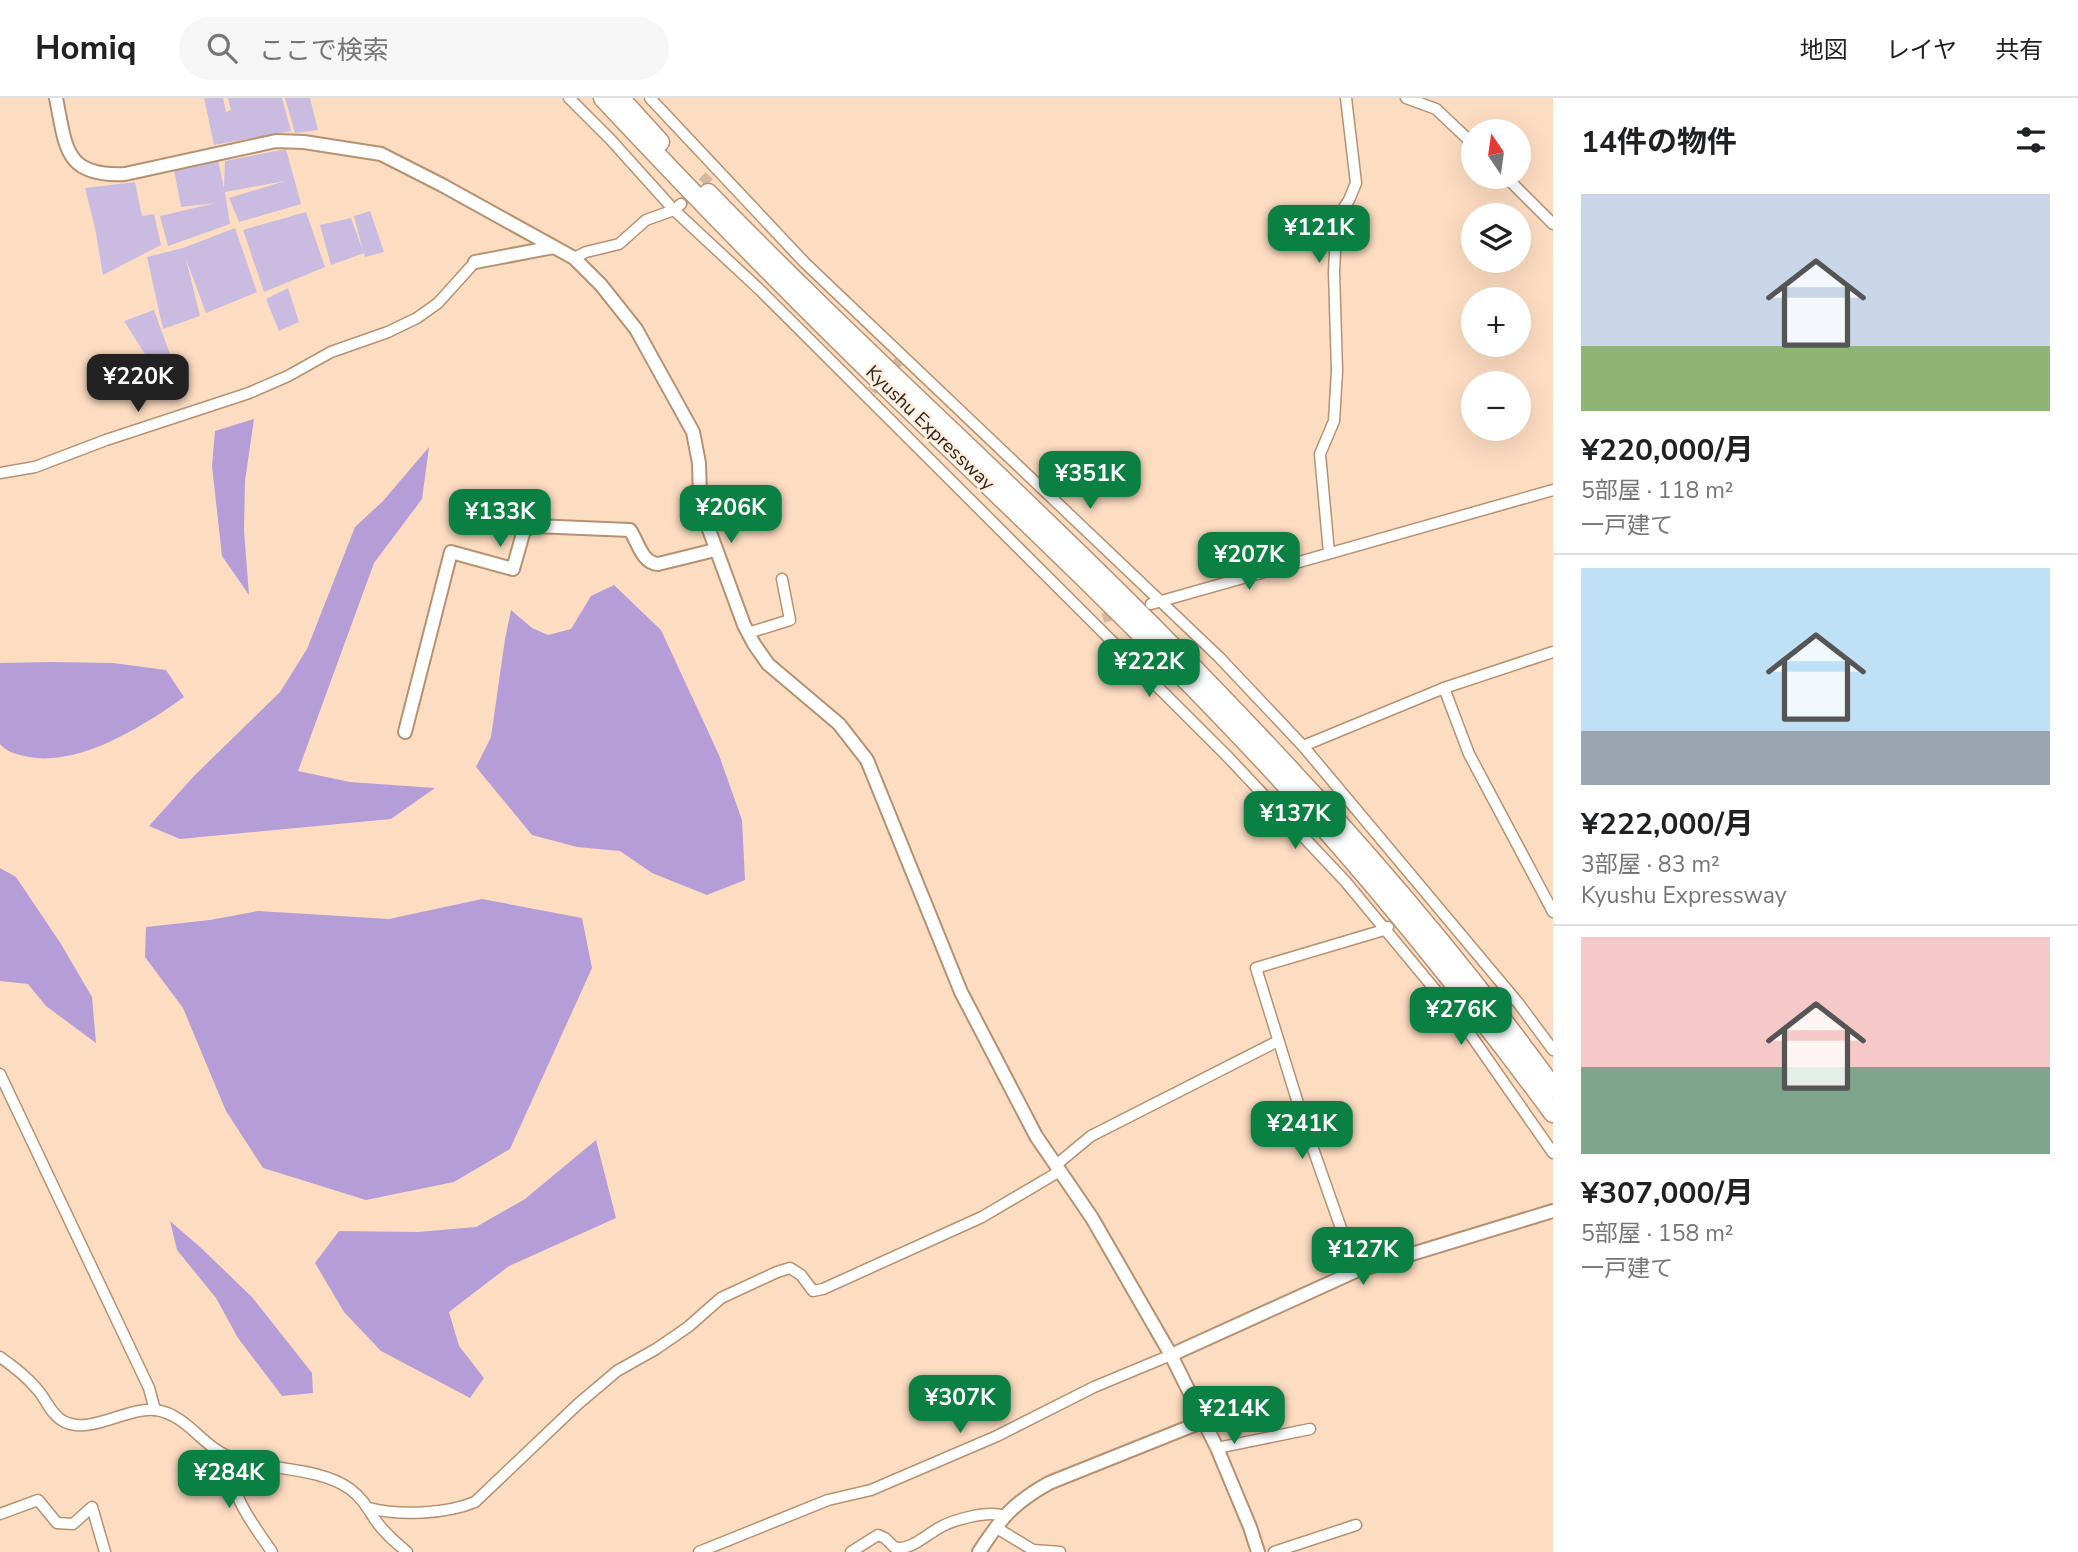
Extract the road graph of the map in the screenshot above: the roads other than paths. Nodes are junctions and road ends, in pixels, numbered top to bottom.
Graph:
1 (55, 98) edge
2 (569, 98) edge
3 (590, 98) edge
4 (603, 98) edge
5 (620, 98) edge
6 (627, 98) edge
7 (650, 98) edge
8 (1346, 98) edge
9 (1406, 98) edge
10 (1461, 133) edge
11 (665, 147) junction
12 (1518, 189) edge
13 (678, 207) junction
14 (720, 223) junction
15 (1553, 225) edge
16 (554, 247) junction
17 (574, 258) junction
18 (475, 262) joint
19 (0, 473) edge
20 (1553, 490) edge
21 (715, 550) junction
22 (1329, 553) junction
23 (782, 579) dead end
24 (1155, 603) junction
25 (748, 634) junction
26 (1553, 652) edge
27 (1444, 688) junction
28 (405, 732) dead end
29 (1303, 746) junction
30 (1553, 912) edge
31 (1387, 927) junction
32 (1278, 1041) junction
33 (1553, 1050) edge
34 (0, 1073) edge
35 (1553, 1088) edge
36 (1553, 1112) edge
37 (1553, 1153) edge
38 (1058, 1168) junction
39 (1553, 1211) edge
40 (1356, 1271) junction
41 (1171, 1355) junction
42 (0, 1357) edge
43 (155, 1410) junction
44 (1204, 1421) junction
45 (1310, 1429) dead end
46 (1217, 1448) junction
47 (233, 1459) junction
48 (369, 1507) junction
49 (0, 1514) edge
50 (999, 1521) junction
51 (1356, 1525) dead end
52 (103, 1549) edge
53 (272, 1552) edge
54 (407, 1552) edge
55 (699, 1552) edge
56 (851, 1552) edge
57 (979, 1552) edge
58 (1060, 1552) edge
59 (1258, 1552) edge
60 (1274, 1552) edge

1 - 16 street
2 - 13 street
3 - 14 highway
4 - 14 highway, Kyushu Expressway
5 - 11 highway, Kyushu Expressway
6 - 11 highway
7 - 24 street
8 - 22 street
9 - 10 street
11 - 35 highway, Kyushu Expressway
12 - 15 street
13 - 17 street
13 - 31 street
14 - 36 highway, Kyushu Expressway
16 - 17 street
16 - 18 street
17 - 21 street
18 - 19 street
20 - 22 street
21 - 25 street
21 - 28 street
22 - 24 street
23 - 25 street
24 - 29 street
25 - 38 street
26 - 27 street
27 - 29 street
27 - 30 street
29 - 33 street
31 - 32 street
31 - 37 street
32 - 38 street
32 - 40 street
34 - 43 street
38 - 41 street
38 - 48 street
39 - 40 street
40 - 41 street
41 - 44 street
41 - 55 street
42 - 43 street
43 - 47 street
44 - 46 street
44 - 50 street
45 - 46 street
46 - 59 street
47 - 48 street
47 - 53 street
48 - 54 street
49 - 52 street
50 - 56 street
50 - 57 street
50 - 58 street
51 - 60 street

